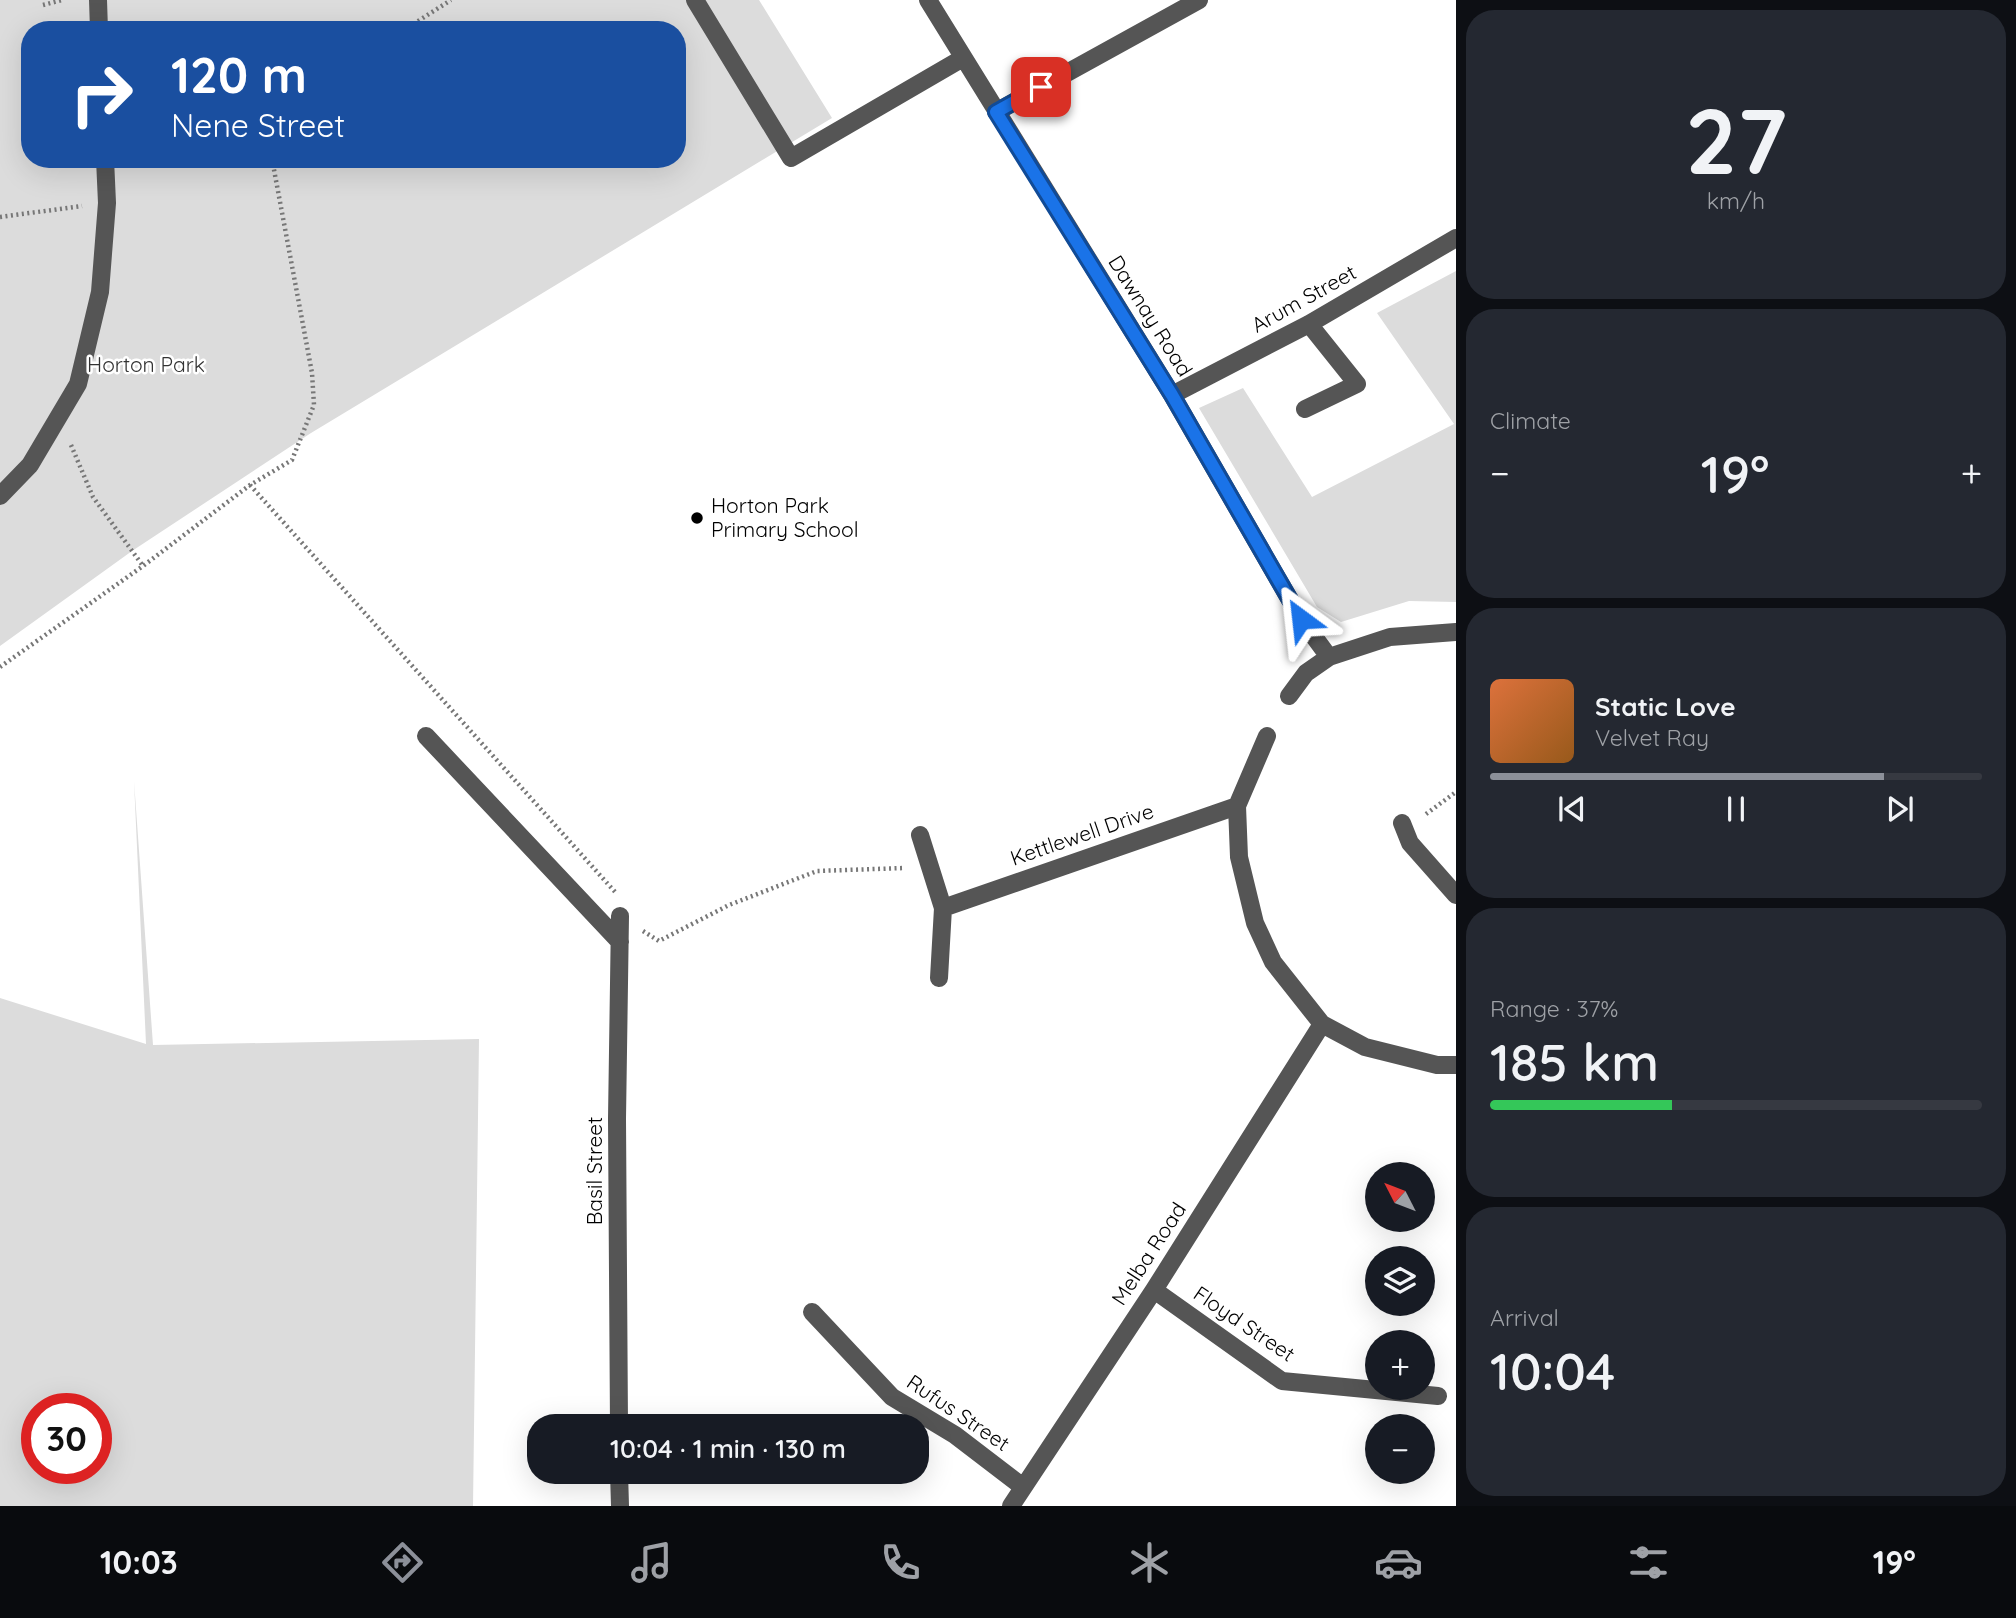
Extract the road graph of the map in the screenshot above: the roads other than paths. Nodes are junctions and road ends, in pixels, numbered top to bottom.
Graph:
1 (98, 0) edge
2 (695, 0) edge
3 (928, 0) edge
4 (1199, 0) edge
5 (99, 21) edge
6 (963, 58) junction
7 (996, 112) junction
8 (105, 168) edge
9 (1456, 238) edge
10 (1309, 324) junction
11 (1172, 395) junction
12 (1306, 409) dead end
13 (0, 496) edge
14 (1456, 632) edge
15 (1329, 657) junction
16 (1289, 696) dead end
17 (426, 736) dead end
18 (1267, 736) dead end
19 (1237, 806) junction
20 (1402, 823) road end
21 (920, 835) dead end
22 (1456, 895) edge
23 (943, 908) junction
24 (620, 916) road end
25 (620, 942) junction
26 (939, 978) dead end
27 (1322, 1024) junction
28 (1456, 1065) edge
29 (1154, 1290) junction
30 (812, 1312) dead end
31 (1438, 1396) dead end
32 (619, 1414) edge
33 (620, 1484) edge
34 (1023, 1487) junction
35 (620, 1506) edge
36 (1011, 1506) edge

1 - 5 street
2 - 6 street
3 - 6 street, Dawnay Road
4 - 7 street
6 - 7 street, Dawnay Road
7 - 11 street, Dawnay Road
8 - 13 street
9 - 10 street, Arum Street
10 - 11 street, Arum Street
10 - 12 street
11 - 15 street, Dawnay Road
14 - 15 street
15 - 16 street
17 - 25 street
18 - 19 street
19 - 23 street, Kettlewell Drive
19 - 27 street
20 - 22 street
21 - 23 street
23 - 26 street
24 - 25 street, Basil Street
25 - 32 street, Basil Street
27 - 28 street
27 - 29 street, Melba Road
29 - 31 street, Floyd Street
29 - 34 street, Melba Road
30 - 34 street, Rufus Street
33 - 35 street
34 - 36 street, Melba Road

